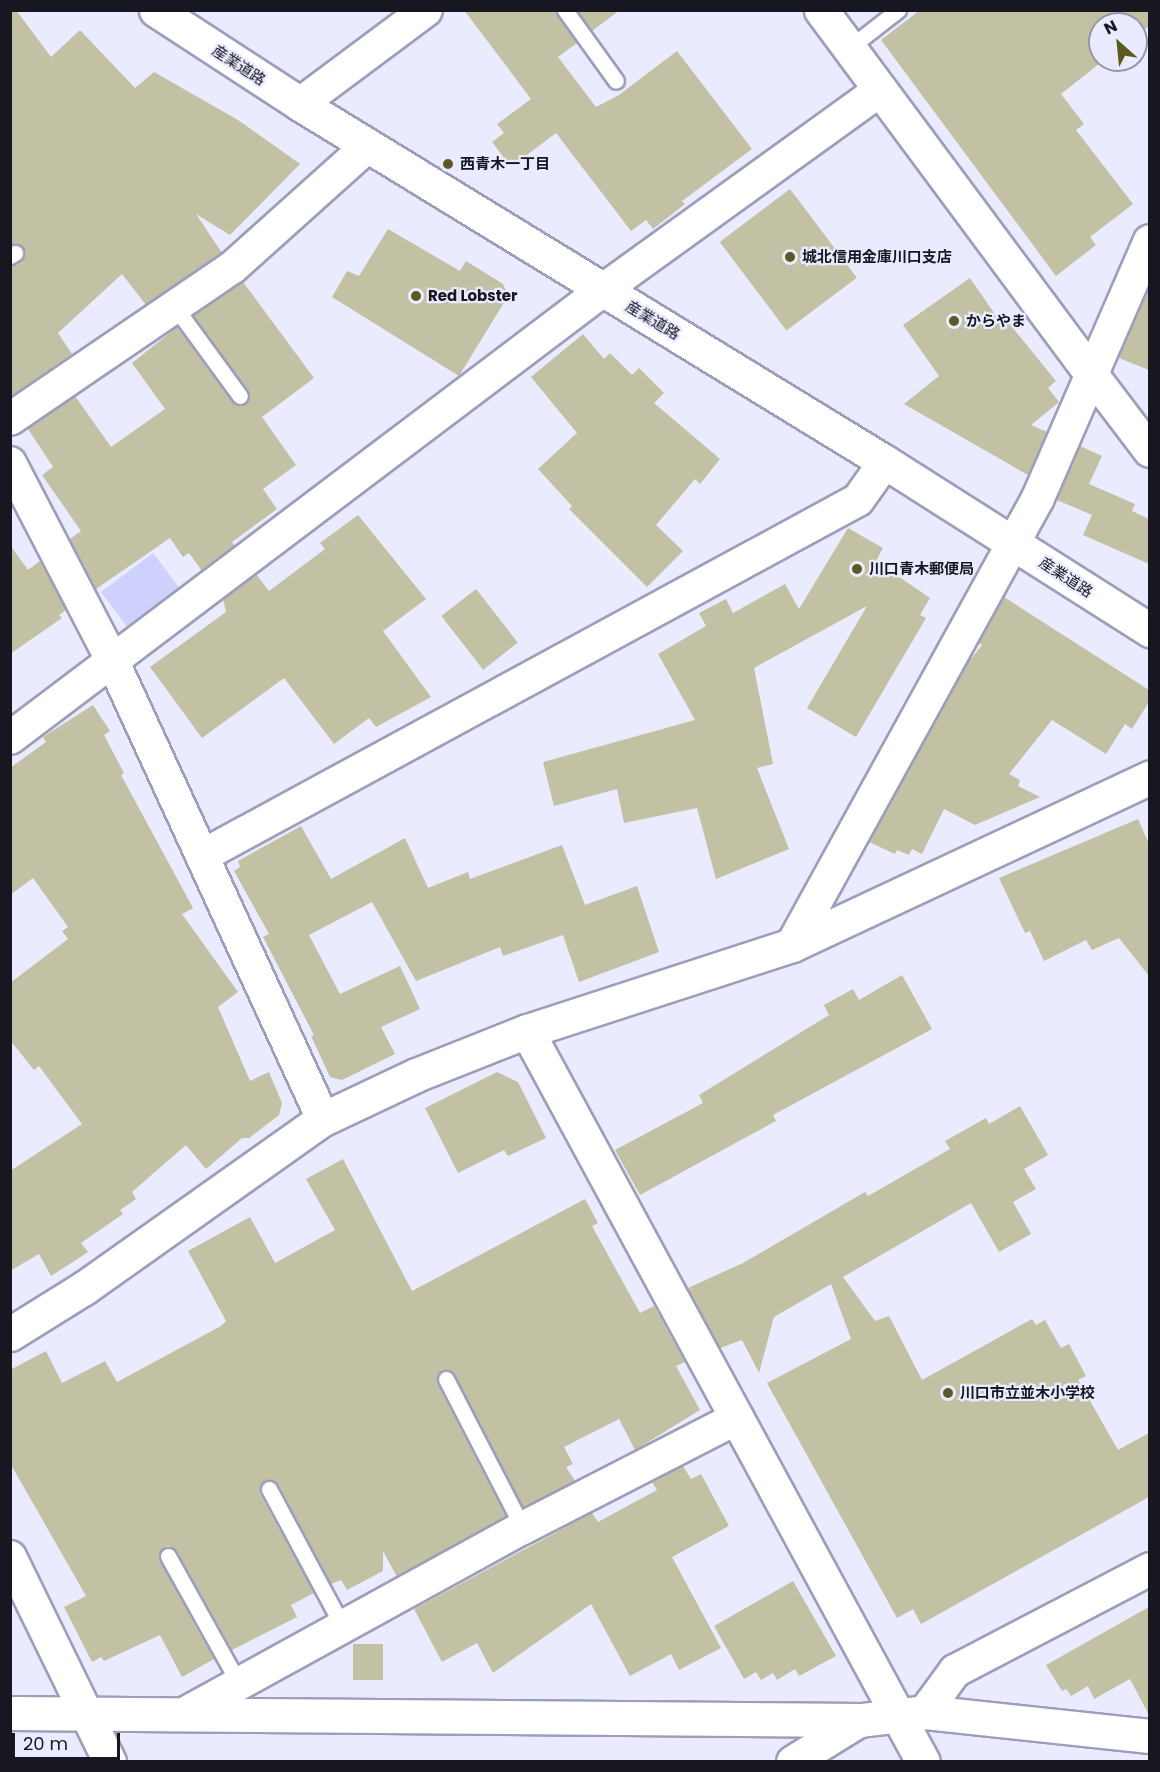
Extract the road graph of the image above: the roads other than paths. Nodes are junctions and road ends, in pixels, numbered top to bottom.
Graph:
1 (156, 10) edge
2 (426, 10) edge
3 (565, 10) edge
4 (820, 10) edge
5 (898, 10) edge
6 (849, 48) junction
7 (616, 81) dead end
8 (880, 90) junction
9 (300, 104) junction
10 (368, 146) junction
11 (1149, 241) edge
12 (603, 290) junction
13 (175, 307) junction
14 (1093, 376) junction
15 (240, 396) dead end
16 (10, 419) edge
17 (1149, 451) edge
18 (885, 462) junction
19 (10, 463) edge
20 (1014, 543) junction
21 (1149, 630) edge
22 (113, 662) junction
23 (10, 738) edge
24 (1149, 777) edge
25 (202, 856) junction
26 (792, 945) junction
27 (527, 1031) junction
28 (323, 1119) junction
29 (10, 1334) edge
30 (446, 1379) dead end
31 (737, 1418) junction
32 (269, 1489) dead end
33 (523, 1528) junction
34 (168, 1556) dead end
35 (10, 1557) edge
36 (1149, 1569) edge
37 (343, 1627) junction
38 (238, 1682) junction
39 (10, 1713) edge
40 (86, 1714) junction
41 (184, 1714) junction
42 (912, 1714) junction
43 (861, 1720) junction
44 (1149, 1736) edge
45 (110, 1761) edge
46 (793, 1761) edge
47 (923, 1761) edge

1 - 9 street, 産業道路
2 - 9 street
3 - 7 lane
4 - 6 street
5 - 6 lane
6 - 8 street
8 - 12 street
8 - 14 street
9 - 10 street, 産業道路
10 - 12 street, 産業道路
10 - 13 street
11 - 14 street
12 - 18 street, 産業道路
12 - 22 street
13 - 15 lane
13 - 16 street
14 - 17 street
14 - 20 street
18 - 20 street, 産業道路
18 - 25 street
19 - 22 street
20 - 21 street, 産業道路
20 - 26 street
22 - 23 street
22 - 25 street
24 - 26 street
25 - 28 street
26 - 27 street
27 - 28 street
27 - 31 street
28 - 29 street
30 - 33 lane
31 - 33 street
31 - 42 street
32 - 37 lane
33 - 37 street
34 - 38 lane
35 - 40 street
36 - 42 street
37 - 38 street
38 - 41 street
39 - 40 street
40 - 41 street
40 - 45 street
41 - 43 street
42 - 43 street
42 - 44 street
42 - 47 street
43 - 46 street

